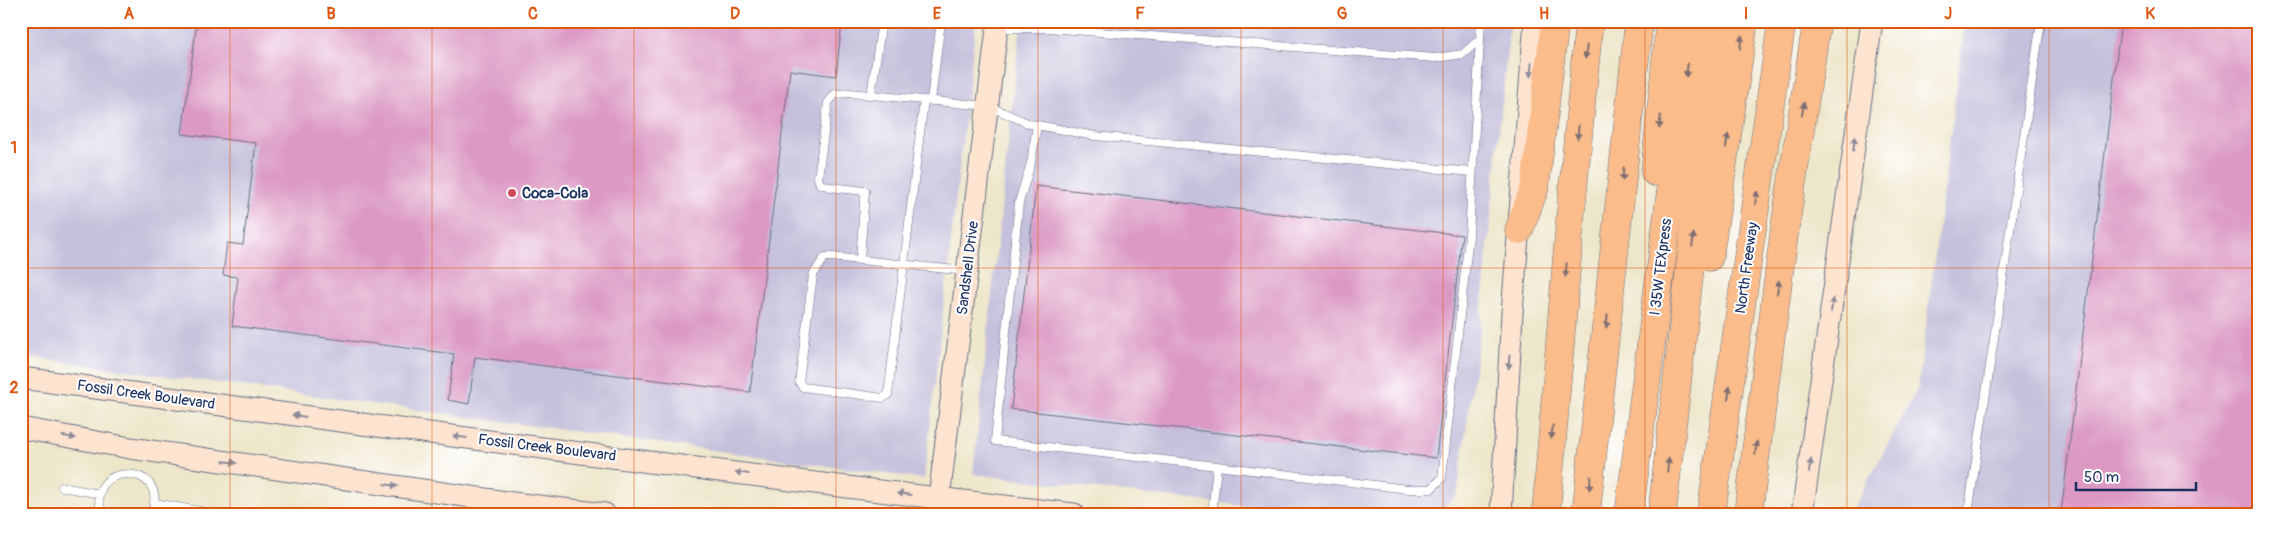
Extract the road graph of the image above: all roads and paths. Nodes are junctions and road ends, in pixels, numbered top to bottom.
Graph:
1 (882, 21) edge
2 (941, 21) edge
3 (1053, 21) edge
4 (1481, 21) edge
5 (1535, 21) edge
6 (1555, 21) edge
7 (1589, 21) edge
8 (1639, 21) edge
9 (1670, 21) edge
10 (1693, 21) edge
11 (1718, 21) edge
12 (1744, 21) edge
13 (1782, 21) edge
14 (1817, 21) edge
15 (1872, 21) edge
16 (2041, 21) edge
17 (997, 25) edge
18 (1047, 28) junction
19 (1480, 39) junction
20 (872, 95) junction
21 (927, 100) junction
22 (988, 106) junction
23 (1037, 125) junction
24 (1472, 172) junction
25 (1519, 230) junction
26 (860, 260) junction
27 (904, 264) junction
28 (968, 271) junction
29 (21, 378) edge
30 (1675, 410) junction
31 (1640, 427) junction
32 (21, 428) edge
33 (1217, 466) junction
34 (1502, 484) junction
35 (62, 487) dead end
36 (100, 494) junction
37 (155, 503) junction
38 (938, 506) edge
39 (103, 514) edge
40 (151, 514) edge
41 (216, 514) edge
42 (606, 514) edge
43 (1074, 514) edge
44 (1212, 514) edge
45 (1490, 514) edge
46 (1501, 514) edge
47 (1546, 514) edge
48 (1586, 514) edge
49 (1629, 514) edge
50 (1662, 514) edge
51 (1711, 514) edge
52 (1748, 514) edge
53 (1802, 514) edge
54 (1968, 514) edge

1 - 20 lane
2 - 21 lane
3 - 18 lane
4 - 19 lane
5 -> 25 main road
6 - 25 highway
7 -> 47 highway
8 -> 48 highway
9 -> 31 highway
10 -> 31 highway, I 35W TEXpress
30 -> 11 highway, I 35W TEXpress
30 -> 12 highway
51 -> 13 highway, North Freeway
52 -> 14 highway
53 -> 15 main road
16 - 54 lane
17 - 18 lane
17 - 22 main road, Sandshell Drive
18 - 19 lane
19 - 24 lane
20 - 21 lane
20 - 26 lane
21 - 22 lane
21 - 27 lane
22 - 23 lane
22 - 28 main road, Sandshell Drive
23 - 24 lane
23 - 33 lane
24 - 33 lane
25 -> 34 main road
26 - 27 lane
26 - 27 lane
27 - 28 lane
28 - 38 main road, Sandshell Drive
38 -> 29 main road, Fossil Creek Boulevard
50 -> 30 highway, I 35W TEXpress
31 - 49 highway, I 35W TEXpress
32 -> 42 main road
33 - 44 lane
34 - 45 main road
34 - 46 main road
35 - 36 lane
36 - 37 lane
36 - 39 lane
37 - 40 lane
37 - 41 lane
38 - 43 main road, Fossil Creek Boulevard

